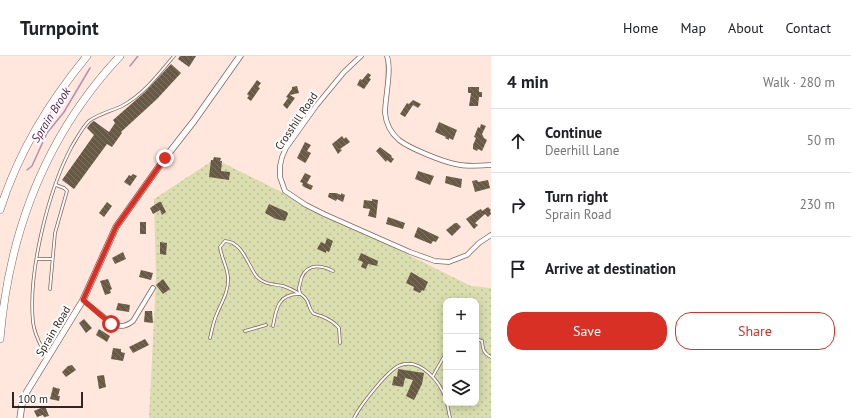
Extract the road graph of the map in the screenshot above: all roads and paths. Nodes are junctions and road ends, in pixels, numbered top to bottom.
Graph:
1 (87, 56) edge
2 (120, 56) edge
3 (174, 56) edge
4 (240, 56) edge
5 (361, 56) edge
6 (387, 56) edge
7 (491, 165) edge
8 (56, 185) junction
9 (0, 210) edge
10 (491, 235) edge
11 (37, 259) junction
12 (52, 259) junction
13 (332, 271) dead end
14 (153, 288) dead end
15 (50, 289) dead end
16 (300, 294) junction
17 (83, 300) junction
18 (266, 325) dead end
19 (273, 326) dead end
20 (245, 331) dead end
21 (0, 336) edge
22 (210, 338) dead end
23 (0, 339) edge
24 (479, 340) edge
25 (340, 343) dead end
26 (491, 357) edge
27 (443, 358) edge
28 (48, 359) junction
29 (433, 376) junction
30 (443, 391) edge
31 (448, 406) edge
32 (20, 418) edge
33 (354, 418) edge
34 (450, 418) edge

1 - 9 highway
2 - 21 highway
3 - 8 lane
4 - 17 street, Sprain Road
5 - 10 street, Crosshill Road
6 - 7 street
8 - 11 lane
8 - 12 lane
11 - 12 lane
11 - 28 lane
12 - 15 lane
13 - 16 lane
14 - 17 street
16 - 19 lane
16 - 22 lane
16 - 25 lane
17 - 28 street, Sprain Road
18 - 20 lane
21 - 23 highway
24 - 26 lane
27 - 29 lane
28 - 32 street, Sprain Road
29 - 30 lane
29 - 33 lane
31 - 34 lane

